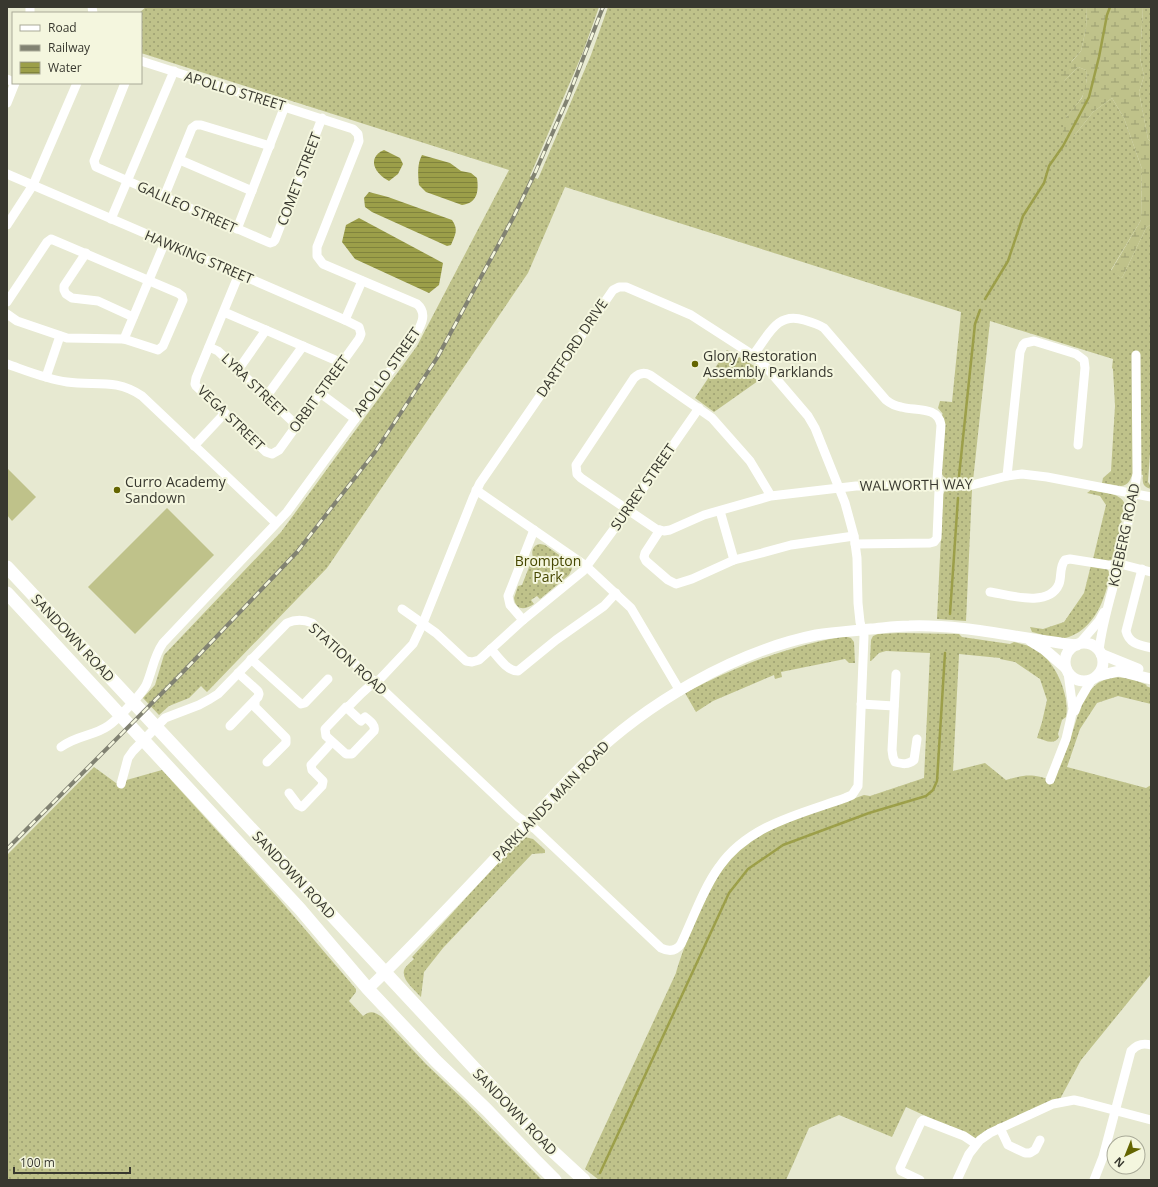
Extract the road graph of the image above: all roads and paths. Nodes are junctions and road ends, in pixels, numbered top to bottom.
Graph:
1 (142, 61) edge
2 (174, 71) junction
3 (13, 84) edge
4 (77, 84) edge
5 (126, 84) edge
6 (7, 103) edge
7 (285, 106) junction
8 (322, 118) junction
9 (270, 146) junction
10 (180, 160) junction
11 (7, 174) edge
12 (127, 181) junction
13 (33, 185) junction
14 (252, 191) junction
15 (164, 197) junction
16 (111, 219) junction
17 (7, 225) edge
18 (237, 229) junction
19 (275, 240) joint
20 (165, 242) junction
21 (86, 253) junction
22 (240, 274) junction
23 (149, 280) junction
24 (362, 281) junction
25 (7, 302) edge
26 (224, 312) junction
27 (7, 314) edge
28 (133, 317) junction
29 (345, 320) junction
30 (266, 330) junction
31 (361, 331) joint
32 (60, 336) junction
33 (124, 339) junction
34 (303, 346) junction
35 (209, 347) junction
36 (753, 355) junction
37 (1136, 355) dead end
38 (342, 363) junction
39 (7, 364) edge
40 (238, 370) junction
41 (46, 377) junction
42 (320, 393) junction
43 (266, 397) junction
44 (699, 408) junction
45 (225, 413) junction
46 (356, 419) junction
47 (297, 424) junction
48 (1078, 445) dead end
49 (194, 446) junction
50 (272, 454) joint
51 (1007, 476) junction
52 (938, 486) junction
53 (839, 488) junction
54 (476, 490) junction
55 (1134, 493) junction
56 (771, 496) junction
57 (1151, 497) edge
58 (628, 510) junction
59 (720, 510) junction
60 (276, 523) junction
61 (534, 530) junction
62 (660, 530) junction
63 (854, 540) junction
64 (734, 560) junction
65 (1119, 565) junction
66 (586, 566) junction
67 (7, 568) edge
68 (1146, 570) edge
69 (990, 592) dead end
70 (7, 593) edge
71 (616, 593) junction
72 (1111, 595) junction
73 (402, 609) dead end
74 (523, 620) junction
75 (423, 624) junction
76 (862, 630) junction
77 (1000, 633) junction
78 (1078, 644) junction
79 (1151, 648) edge
80 (492, 649) junction
81 (1100, 653) junction
82 (251, 659) junction
83 (1067, 670) junction
84 (238, 673) junction
85 (896, 674) dead end
86 (1151, 674) edge
87 (1095, 677) junction
88 (328, 679) dead end
89 (1151, 679) edge
90 (375, 682) junction
91 (680, 691) junction
92 (255, 700) junction
93 (861, 704) junction
94 (894, 706) junction
95 (347, 708) junction
96 (230, 726) dead end
97 (1069, 726) junction
98 (917, 739) dead end
99 (332, 742) junction
100 (61, 747) dead end
101 (267, 762) dead end
102 (1050, 780) dead end
103 (121, 784) dead end
104 (289, 793) dead end
105 (528, 824) junction
106 (601, 891) joint
107 (385, 973) junction
108 (368, 989) junction
109 (1151, 1045) edge
110 (1116, 1111) junction
111 (1151, 1120) edge
112 (1000, 1128) junction
113 (1040, 1140) dead end
114 (976, 1144) junction
115 (555, 1180) edge
116 (584, 1180) edge
117 (920, 1180) edge
118 (957, 1180) edge
119 (1094, 1180) edge

1 - 2 street, APOLLO STREET
2 - 7 street, APOLLO STREET
2 - 12 street
3 - 6 street
4 - 13 street
5 - 12 street, GALILEO STREET
7 - 8 street, APOLLO STREET
7 - 9 street
8 - 19 street, COMET STREET
8 - 24 street, APOLLO STREET
9 - 10 street
9 - 14 street
10 - 14 street
10 - 15 street
11 - 13 street, HAWKING STREET
12 - 15 street, GALILEO STREET
12 - 16 street
13 - 16 street, HAWKING STREET
13 - 17 street
14 - 18 street
15 - 18 street, GALILEO STREET
16 - 20 street, HAWKING STREET
18 - 19 street, GALILEO STREET
20 - 22 street, HAWKING STREET
20 - 23 street
21 - 23 street
21 - 25 street
21 - 28 street
22 - 26 street
22 - 29 street, HAWKING STREET
23 - 28 street
23 - 33 street
24 - 29 street
24 - 46 street, APOLLO STREET
26 - 30 street
26 - 35 street
27 - 32 street
28 - 33 street
29 - 31 street, HAWKING STREET
30 - 34 street
30 - 40 street
31 - 38 street, ORBIT STREET
32 - 33 street
32 - 41 street
34 - 38 street
34 - 43 street
35 - 40 street, LYRA STREET
35 - 45 street, VEGA STREET
36 - 52 street
36 - 53 street, DARTFORD DRIVE
36 - 54 street, DARTFORD DRIVE
37 - 55 street, KOEBERG ROAD
38 - 42 street, ORBIT STREET
39 - 41 street
40 - 43 street, LYRA STREET
41 - 49 street
42 - 46 street
42 - 47 street, ORBIT STREET
43 - 47 street, LYRA STREET
44 - 56 street
44 - 58 street, SURREY STREET
44 - 58 street
45 - 49 street
45 - 50 street, VEGA STREET
46 - 60 street, APOLLO STREET
47 - 50 street, ORBIT STREET
48 - 51 street
49 - 60 street
51 - 52 street, WALWORTH WAY
51 - 55 street, WALWORTH WAY
52 - 53 street, WALWORTH WAY
52 - 63 street
53 - 56 street, WALWORTH WAY
53 - 63 street, DARTFORD DRIVE
54 - 61 street
54 - 75 street, DARTFORD DRIVE
55 - 57 street, WALWORTH WAY
55 - 65 street, KOEBERG ROAD
56 - 59 street, WALWORTH WAY
58 - 62 street
58 - 66 street, SURREY STREET
59 - 62 street, WALWORTH WAY
59 - 64 street
60 - 100 street, APOLLO STREET
61 - 66 street
61 - 74 street
62 - 64 street
63 - 64 street
63 - 76 street, DARTFORD DRIVE
65 - 68 street
65 - 69 street
65 - 72 street, KOEBERG ROAD
66 - 71 street
66 - 74 street, SURREY STREET
67 - 107 main road, SANDOWN ROAD
68 - 79 street
70 - 108 main road, SANDOWN ROAD
71 - 80 street
71 - 91 street
72 - 78 street, KOEBERG ROAD
72 - 81 street, KOEBERG ROAD
73 - 75 street, SURREY STREET
74 - 80 street, SURREY STREET
75 - 80 street, SURREY STREET
75 - 90 street, DARTFORD DRIVE
76 - 77 street, PARKLANDS MAIN ROAD
76 - 91 street, PARKLANDS MAIN ROAD
76 - 93 street, DARTFORD DRIVE
77 - 78 street, PARKLANDS MAIN ROAD
77 - 83 street, PARKLANDS MAIN ROAD
78 - 81 street
78 - 83 street
81 - 86 street
81 - 87 street
82 - 84 street, STATION ROAD
82 - 88 street
82 - 90 street, STATION ROAD
83 - 87 street
83 - 97 street
84 - 92 street
84 - 103 street, STATION ROAD
85 - 94 street
87 - 89 street
87 - 97 street
90 - 95 street, DARTFORD DRIVE
90 - 105 street, STATION ROAD
91 - 105 street, PARKLANDS MAIN ROAD
92 - 96 street
92 - 101 street
93 - 94 street
93 - 106 street, DARTFORD DRIVE
94 - 98 street
95 - 99 street, DARTFORD DRIVE
95 - 99 street
97 - 102 street
99 - 104 street
105 - 106 street, STATION ROAD
105 - 107 street, PARKLANDS MAIN ROAD
107 - 108 street, PARKLANDS MAIN ROAD
107 - 116 main road, SANDOWN ROAD
108 - 115 main road, SANDOWN ROAD
109 - 110 street
110 - 111 street
110 - 112 street
110 - 119 street
112 - 113 street
112 - 114 street
114 - 117 street
114 - 118 street

